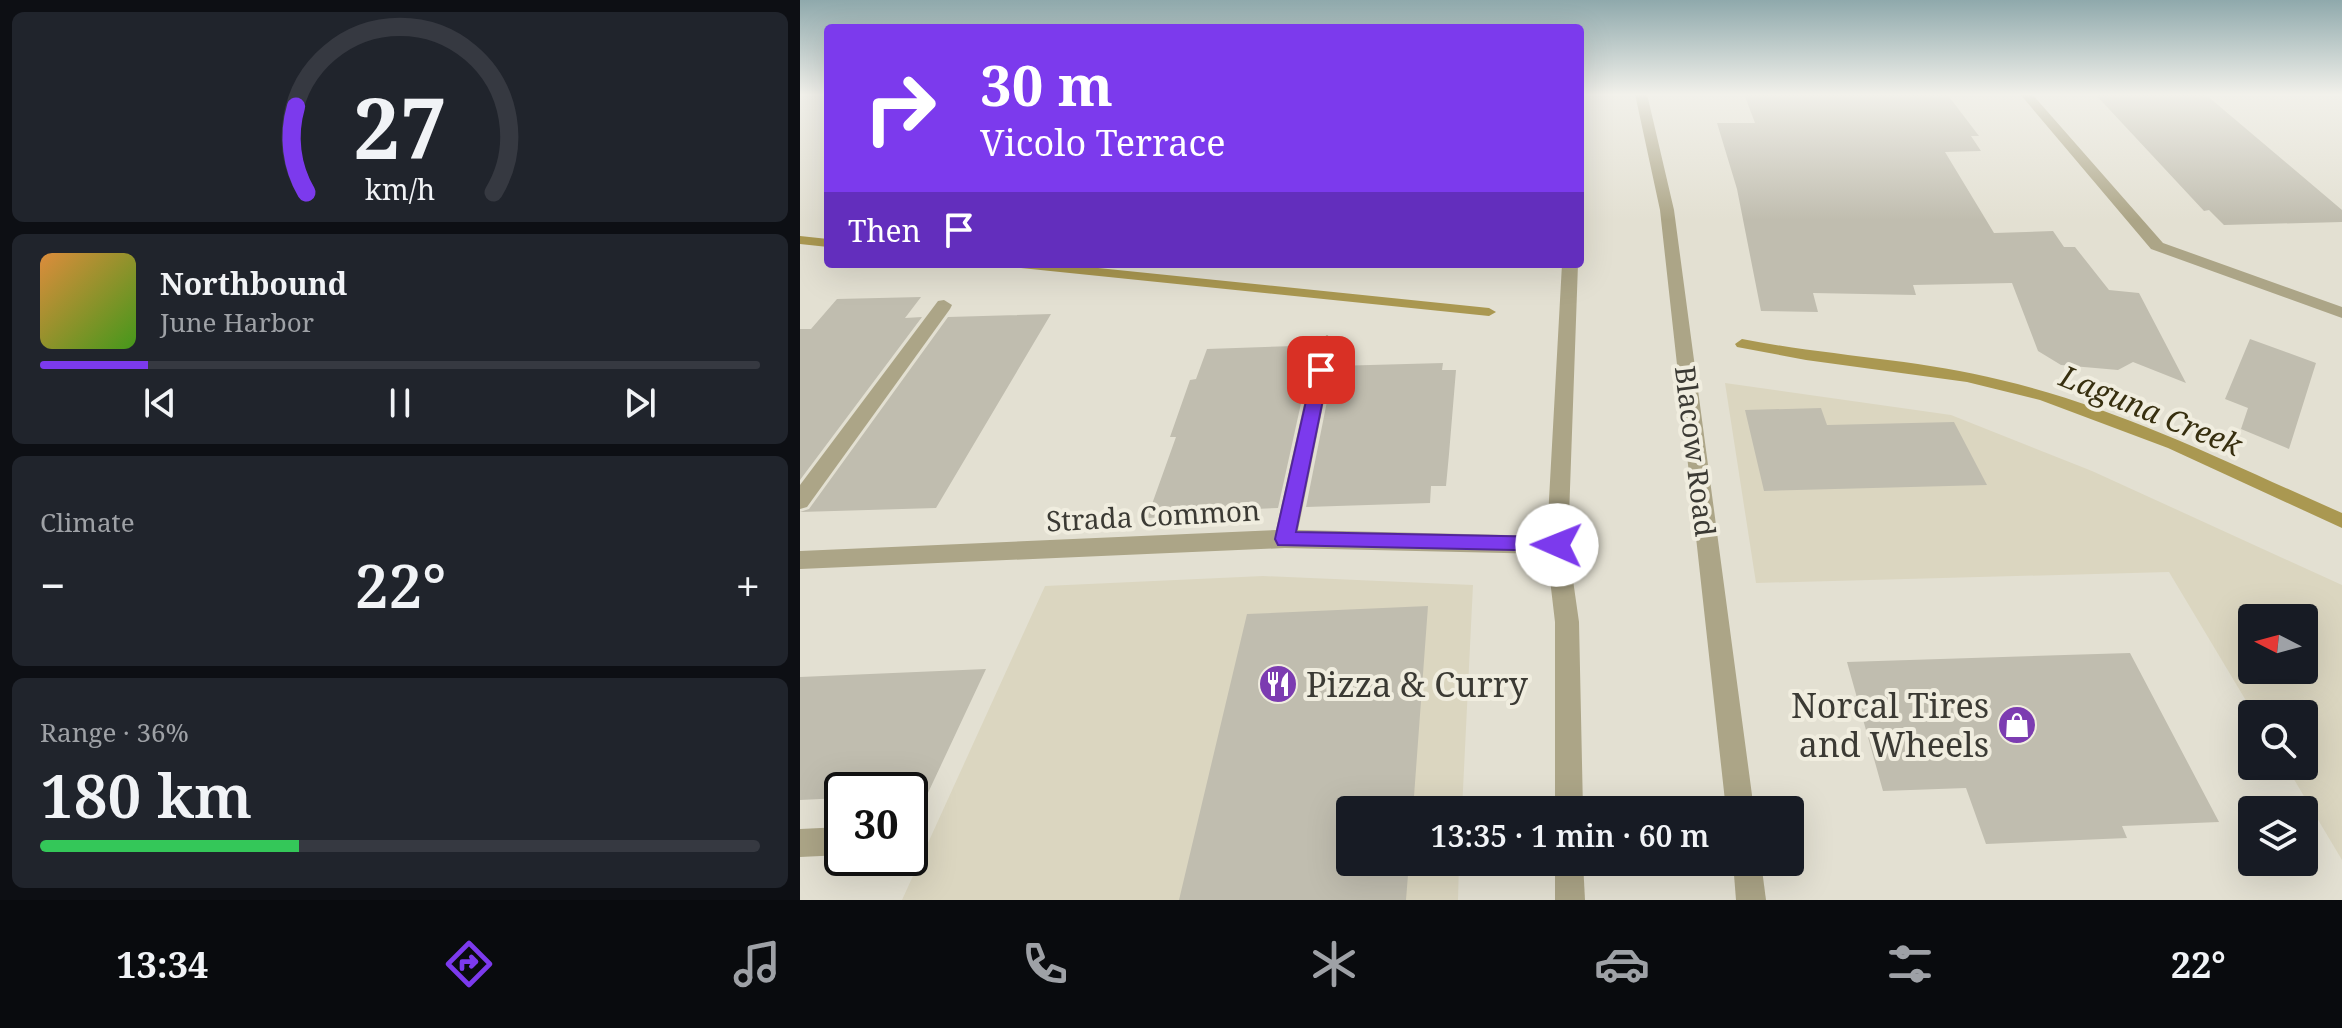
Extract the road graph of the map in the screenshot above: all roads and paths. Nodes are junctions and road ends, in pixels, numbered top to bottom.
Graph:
1 (1650, 136) edge
2 (2062, 136) edge
3 (1570, 268) edge
4 (944, 305) dead end
5 (2342, 313) edge
6 (1327, 341) dead end
7 (800, 501) edge
8 (1285, 539) junction
9 (1557, 545) junction
10 (800, 560) edge
11 (1569, 796) edge
12 (1738, 796) edge
13 (824, 842) edge
14 (800, 843) edge
15 (1569, 876) edge
16 (1748, 876) edge
17 (1570, 900) edge
18 (1751, 900) edge

1 - 12 street, Blacow Road
2 - 5 street
3 - 9 street
4 - 7 street
6 - 8 street
8 - 9 street, Strada Common
8 - 10 street, Strada Common
9 - 11 street
13 - 14 street
15 - 17 street
16 - 18 street

